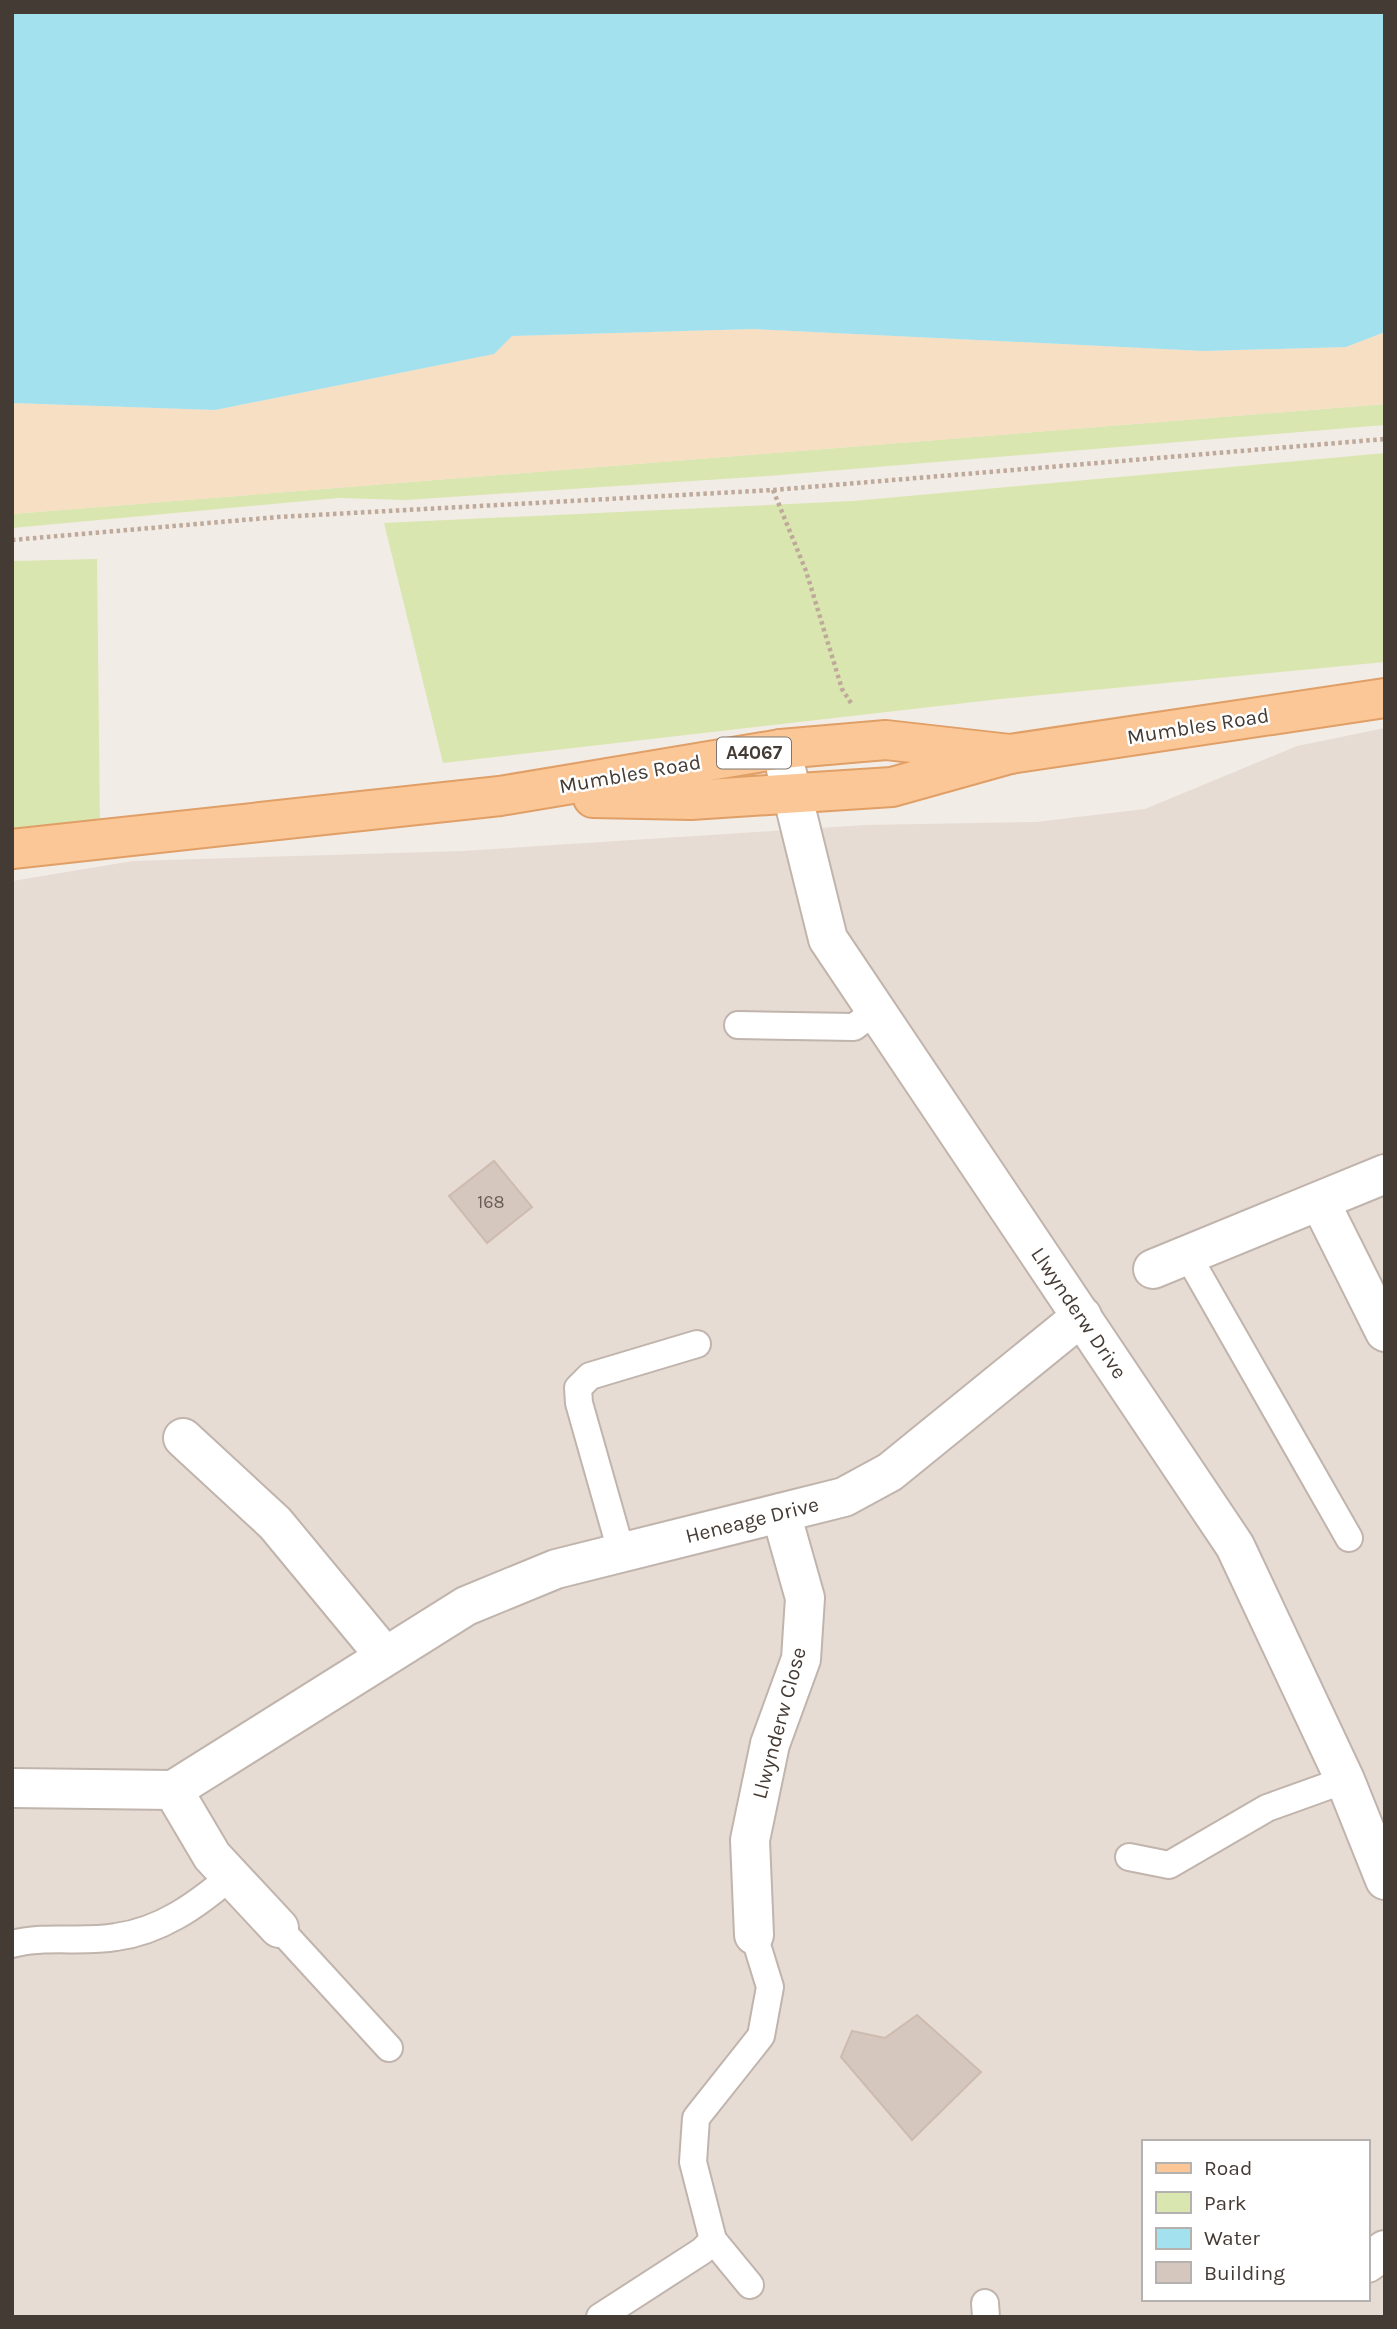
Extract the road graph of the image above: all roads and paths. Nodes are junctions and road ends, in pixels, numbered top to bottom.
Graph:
1 (1385, 439) edge
2 (773, 490) junction
3 (12, 540) edge
4 (1385, 698) edge
5 (886, 740) junction
6 (781, 749) junction
7 (1010, 754) junction
8 (792, 795) junction
9 (500, 796) junction
10 (12, 849) edge
11 (875, 1011) junction
12 (738, 1025) dead end
13 (1385, 1174) edge
14 (1320, 1202) junction
15 (1188, 1256) junction
16 (1153, 1269) dead end
17 (1082, 1316) junction
18 (1385, 1332) edge
19 (697, 1344) dead end
20 (183, 1438) dead end
21 (781, 1513) junction
22 (1349, 1538) dead end
23 (621, 1551) junction
24 (386, 1656) junction
25 (1345, 1780) junction
26 (12, 1788) edge
27 (173, 1790) junction
28 (1129, 1857) dead end
29 (231, 1876) junction
30 (1385, 1880) edge
31 (279, 1928) joint
32 (754, 1935) joint
33 (12, 1944) edge
34 (389, 2048) dead end
35 (713, 2240) junction
36 (1385, 2250) edge
37 (1369, 2262) edge
38 (750, 2285) dead end
39 (600, 2317) edge

1 - 2 path
2 - 3 path
2 - 5 path
4 - 7 main road, Mumbles Road / A4067
5 - 6 main road, Mumbles Road / A4067
5 - 7 main road, Mumbles Road / A4067
6 - 8 street, Llwynderw Drive
6 - 9 main road, Mumbles Road / A4067
7 - 8 main road, Mumbles Road / A4067
8 - 9 main road, Mumbles Road / A4067
8 - 11 street, Llwynderw Drive
9 - 10 main road, Mumbles Road / A4067
11 - 12 lane
11 - 17 street, Llwynderw Drive
13 - 14 street
14 - 15 street
14 - 18 street
15 - 16 street
15 - 22 lane
17 - 21 street, Heneage Drive
17 - 25 street, Llwynderw Drive
19 - 23 lane
20 - 24 street
21 - 23 street, Heneage Drive
21 - 32 street, Llwynderw Close
23 - 24 street, Heneage Drive
24 - 27 street, Heneage Drive
25 - 28 lane
25 - 30 street, Llwynderw Drive
26 - 27 street
27 - 29 street
29 - 31 street
29 - 33 lane
31 - 34 lane
32 - 35 lane
35 - 38 lane
35 - 39 lane
36 - 37 street

